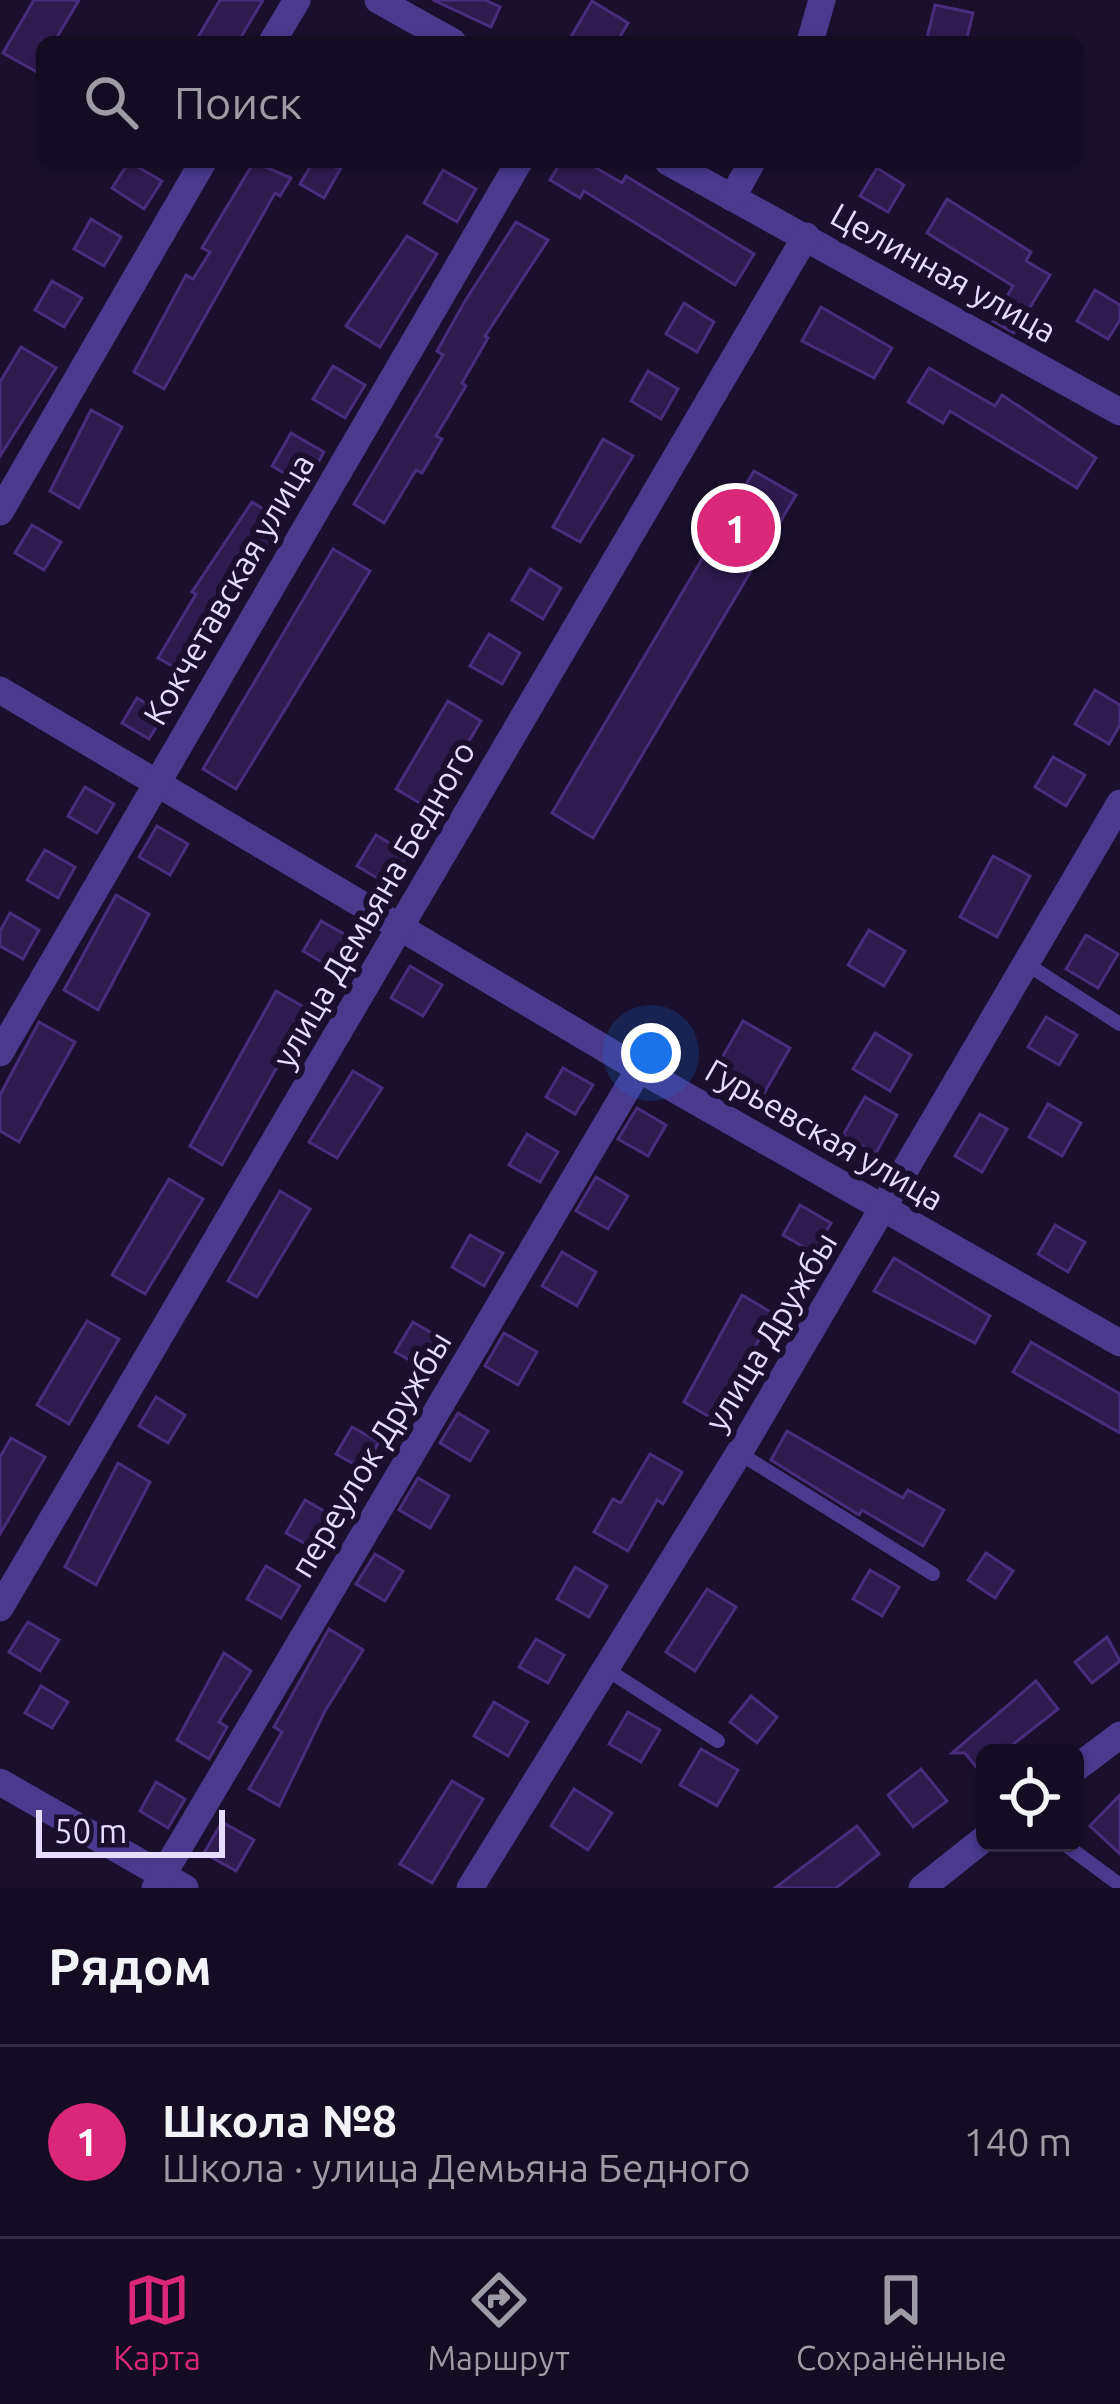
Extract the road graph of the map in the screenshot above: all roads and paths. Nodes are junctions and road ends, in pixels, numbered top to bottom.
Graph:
1 (297, 0) edge
2 (378, 0) edge
3 (822, 0) edge
4 (276, 36) edge
5 (442, 36) edge
6 (812, 36) edge
7 (200, 168) edge
8 (516, 168) edge
9 (679, 168) edge
10 (749, 168) edge
11 (732, 198) junction
12 (806, 236) junction
13 (1120, 412) edge
14 (0, 512) edge
15 (0, 690) edge
16 (159, 780) junction
17 (1120, 803) edge
18 (400, 929) junction
19 (1025, 963) junction
20 (1120, 1024) edge
21 (0, 1053) edge
22 (640, 1069) junction
23 (884, 1211) junction
24 (1120, 1343) edge
25 (739, 1454) junction
26 (933, 1574) dead end
27 (0, 1608) edge
28 (606, 1669) junction
29 (1120, 1735) edge
30 (718, 1741) dead end
31 (1084, 1762) edge
32 (0, 1782) edge
33 (976, 1845) edge
34 (1075, 1852) edge
35 (168, 1884) edge
36 (1120, 1886) edge
37 (470, 1888) edge
38 (922, 1888) edge

1 - 4 street
2 - 5 street
3 - 6 street
7 - 14 street
8 - 16 street, Кокчетавская улица
9 - 11 street, Целинная улица
10 - 11 street
11 - 12 street, Целинная улица
12 - 13 street, Целинная улица
12 - 18 street, улица Демьяна Бедного
15 - 16 street, Гурьевская улица
16 - 18 street, Гурьевская улица
16 - 21 street, Кокчетавская улица
17 - 19 street, улица Дружбы
18 - 22 street, Гурьевская улица
18 - 27 street, улица Демьяна Бедного
19 - 20 lane
19 - 23 street, улица Дружбы
22 - 23 street, Гурьевская улица
22 - 35 street, переулок Дружбы
23 - 24 street, Гурьевская улица
23 - 25 street, улица Дружбы
25 - 26 lane
25 - 28 street, улица Дружбы
28 - 30 lane
28 - 37 street, улица Дружбы
29 - 31 street
32 - 35 street
33 - 38 street
34 - 36 lane

